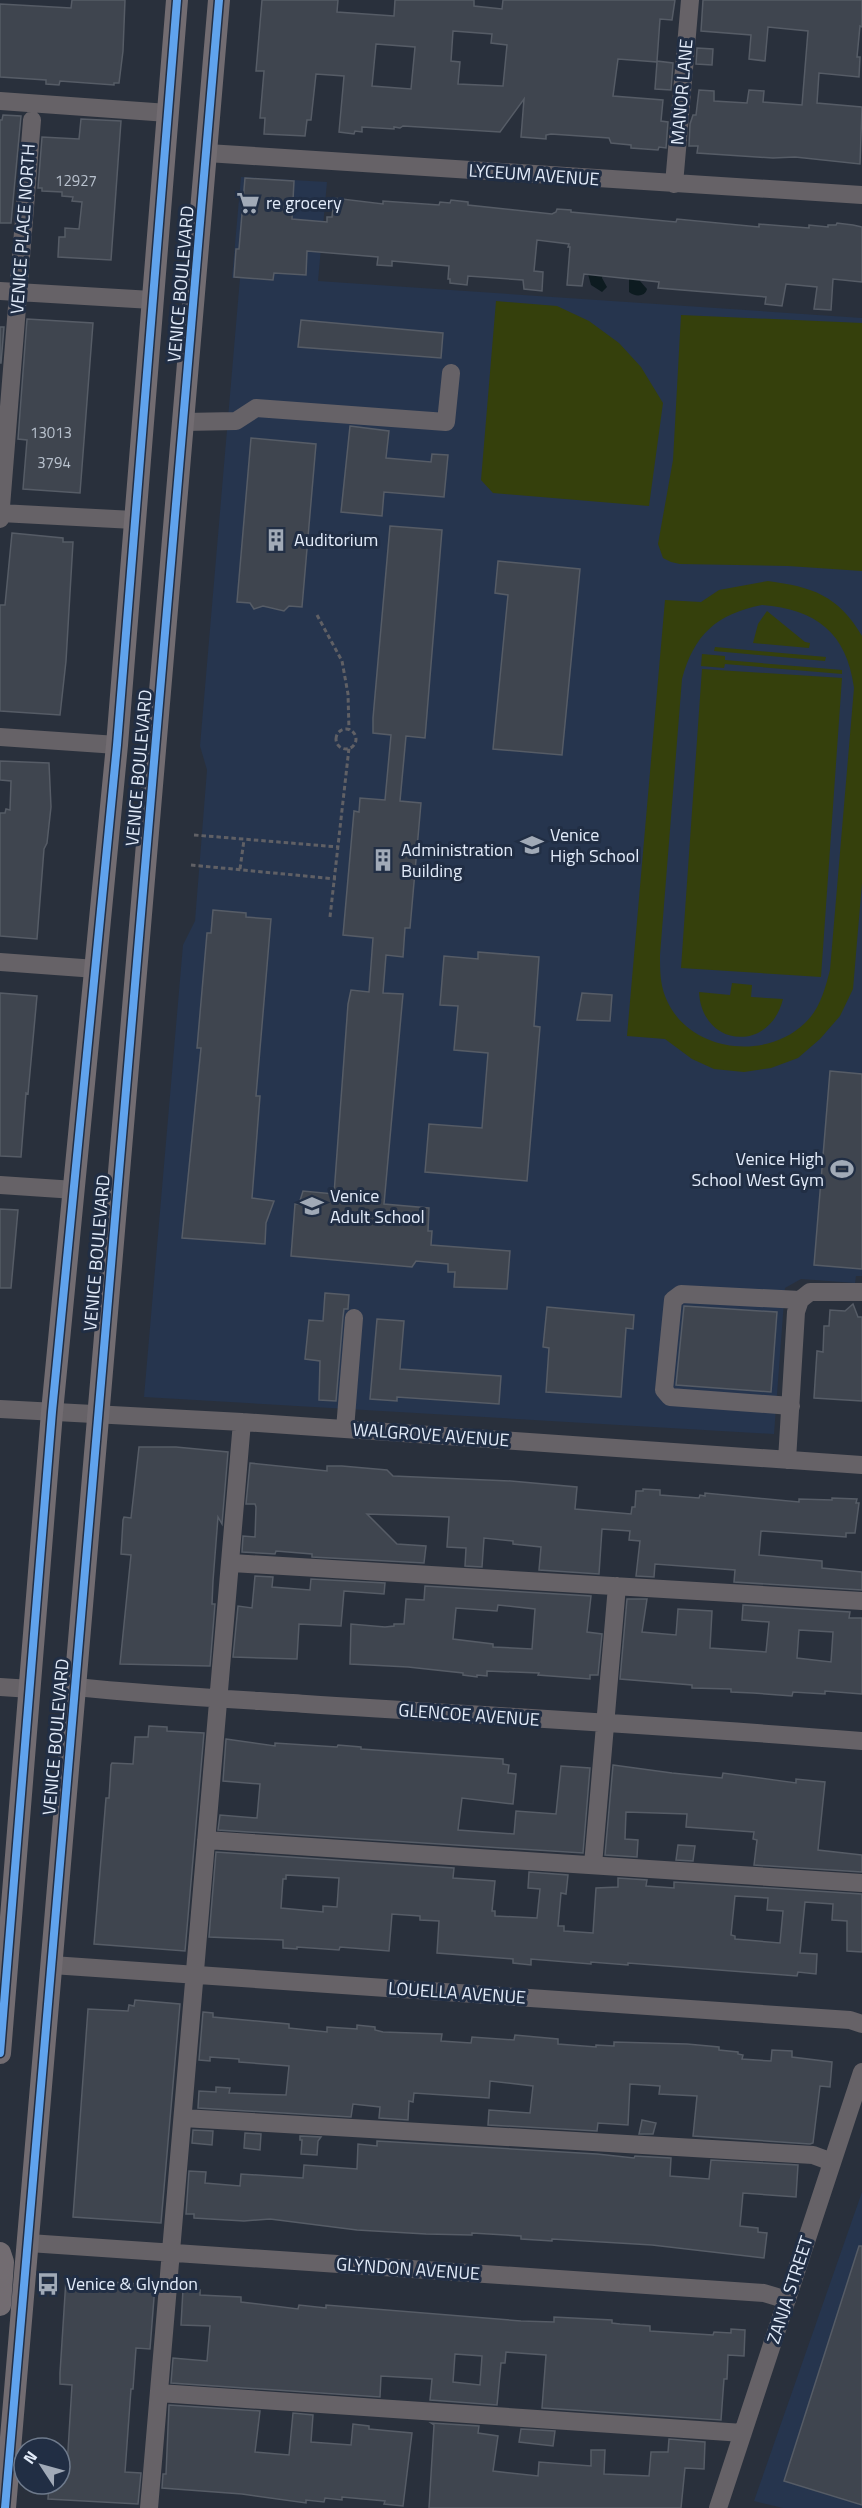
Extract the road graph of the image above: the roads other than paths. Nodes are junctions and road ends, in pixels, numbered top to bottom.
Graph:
1 (177, 0) edge
2 (219, 0) edge
3 (690, 0) edge
4 (0, 101) edge
5 (168, 113) junction
6 (32, 120) dead end
7 (207, 153) junction
8 (674, 184) junction
9 (862, 195) edge
10 (9, 292) edge
11 (152, 300) junction
12 (451, 373) dead end
13 (184, 422) junction
14 (0, 513) edge
15 (0, 519) edge
16 (134, 520) junction
17 (0, 737) edge
18 (117, 745) junction
19 (0, 962) edge
20 (96, 969) junction
21 (0, 1185) edge
22 (75, 1190) junction
23 (862, 1292) edge
24 (800, 1300) junction
25 (354, 1318) dead end
26 (792, 1406) junction
27 (0, 1409) edge
28 (52, 1412) junction
29 (98, 1414) junction
30 (242, 1422) junction
31 (345, 1429) junction
32 (787, 1460) junction
33 (862, 1465) edge
34 (232, 1563) junction
35 (617, 1586) junction
36 (862, 1600) edge
37 (0, 1687) edge
38 (75, 1687) junction
39 (31, 1689) junction
40 (218, 1699) junction
41 (603, 1724) junction
42 (862, 1741) edge
43 (206, 1840) junction
44 (592, 1865) junction
45 (862, 1883) edge
46 (52, 1965) junction
47 (3, 1968) edge
48 (195, 1975) junction
49 (862, 2024) edge
50 (0, 2053) edge
51 (862, 2072) edge
52 (183, 2118) junction
53 (832, 2162) junction
54 (29, 2244) junction
55 (0, 2253) edge
56 (171, 2253) junction
57 (787, 2300) junction
58 (0, 2305) edge
59 (159, 2393) junction
60 (743, 2433) junction
61 (5, 2450) edge
62 (5, 2508) edge
63 (149, 2508) edge
64 (718, 2508) edge

1 - 5 main road, VENICE BOULEVARD
2 - 7 main road, VENICE BOULEVARD
3 - 8 street, MANOR LANE
4 - 5 street
5 - 11 main road, VENICE BOULEVARD
6 - 10 street, VENICE PLACE NORTH
7 - 8 street, LYCEUM AVENUE
7 - 13 main road, VENICE BOULEVARD
8 - 9 street, LYCEUM AVENUE
10 - 11 street
10 - 14 street, VENICE PLACE NORTH
11 - 16 main road, VENICE BOULEVARD
12 - 13 street
13 - 29 main road, VENICE BOULEVARD
14 - 15 street, VENICE PLACE NORTH
14 - 16 street
16 - 18 main road, VENICE BOULEVARD
17 - 18 street
18 - 20 main road, VENICE BOULEVARD
19 - 20 street
20 - 22 main road, VENICE BOULEVARD
21 - 22 street
22 - 28 main road, VENICE BOULEVARD
23 - 24 street
24 - 26 street
24 - 26 street
25 - 31 street
26 - 32 street
27 - 28 street, WALGROVE AVENUE
28 - 29 street, WALGROVE AVENUE
28 - 39 main road, VENICE BOULEVARD
29 - 30 street, WALGROVE AVENUE
29 - 38 main road, VENICE BOULEVARD
30 - 31 street, WALGROVE AVENUE
30 - 34 street
31 - 32 street, WALGROVE AVENUE
32 - 33 street, WALGROVE AVENUE
34 - 35 street
34 - 40 street
35 - 36 street
35 - 41 street
37 - 39 street
38 - 40 street, GLENCOE AVENUE
38 - 46 main road, VENICE BOULEVARD
39 - 47 main road, VENICE BOULEVARD
40 - 41 street, GLENCOE AVENUE
40 - 43 street
41 - 42 street, GLENCOE AVENUE
41 - 44 street
43 - 44 street
43 - 48 street
44 - 45 street
46 - 48 street, LOUELLA AVENUE
46 - 54 main road, VENICE BOULEVARD
47 - 50 main road, VENICE BOULEVARD
48 - 49 street, LOUELLA AVENUE
48 - 52 street
51 - 53 street, ZANJA STREET
52 - 53 street
52 - 56 street
53 - 57 street, ZANJA STREET
54 - 56 street, GLYNDON AVENUE
54 - 61 main road, VENICE BOULEVARD
55 - 58 main road
56 - 57 street, GLYNDON AVENUE
56 - 59 street
57 - 60 street, ZANJA STREET
59 - 60 street
59 - 63 street
60 - 64 street, ZANJA STREET
61 - 62 main road, VENICE BOULEVARD

